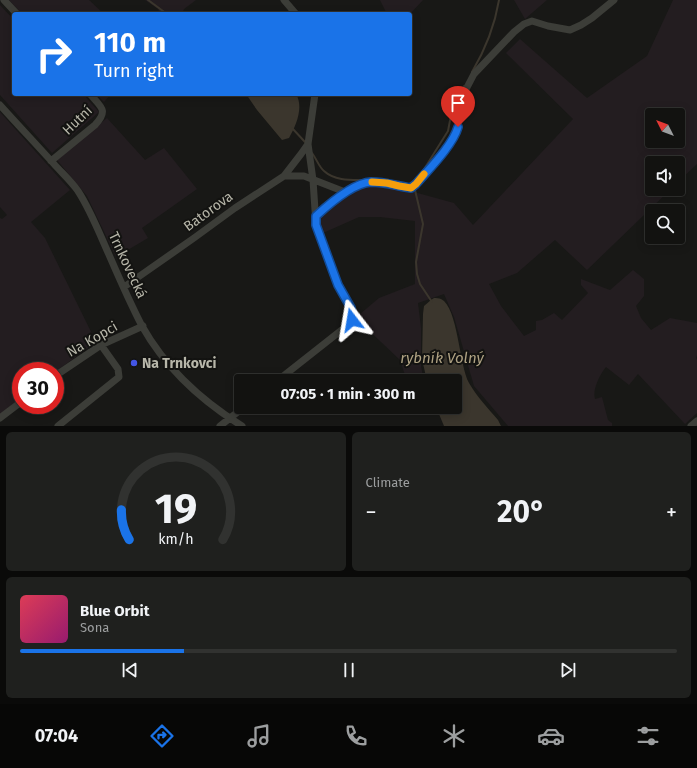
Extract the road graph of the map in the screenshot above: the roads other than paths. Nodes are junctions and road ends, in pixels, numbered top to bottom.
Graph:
1 (4, 0) edge
2 (284, 0) edge
3 (614, 0) edge
4 (15, 12) edge
5 (294, 12) edge
6 (92, 96) edge
7 (315, 96) edge
8 (0, 106) edge
9 (308, 144) junction
10 (51, 161) junction
11 (284, 176) junction
12 (314, 180) junction
13 (345, 192) junction
14 (316, 216) junction
15 (124, 287) junction
16 (143, 326) junction
17 (101, 345) junction
18 (64, 370) edge
19 (286, 374) edge
20 (12, 409) edge
21 (235, 414) edge
22 (0, 418) edge
23 (230, 418) junction
24 (697, 421) edge
25 (58, 426) edge
26 (220, 426) edge
27 (242, 426) edge
28 (691, 426) edge

1 - 4 street
2 - 5 street
3 - 13 street
6 - 10 street, Hutní
7 - 9 street
8 - 10 street, Trnkovecká
9 - 11 street
9 - 12 street
10 - 15 street, Trnkovecká
11 - 12 street
11 - 15 street, Batorova
12 - 13 street
12 - 14 street
13 - 14 street
14 - 19 street
15 - 16 street, Trnkovecká
16 - 17 street, Na Kopci
16 - 23 street, Trnkovecká
17 - 18 street, Na Kopci
17 - 25 street
20 - 22 street
21 - 23 street
23 - 26 street
23 - 27 street, Trnkovecká
24 - 28 street

